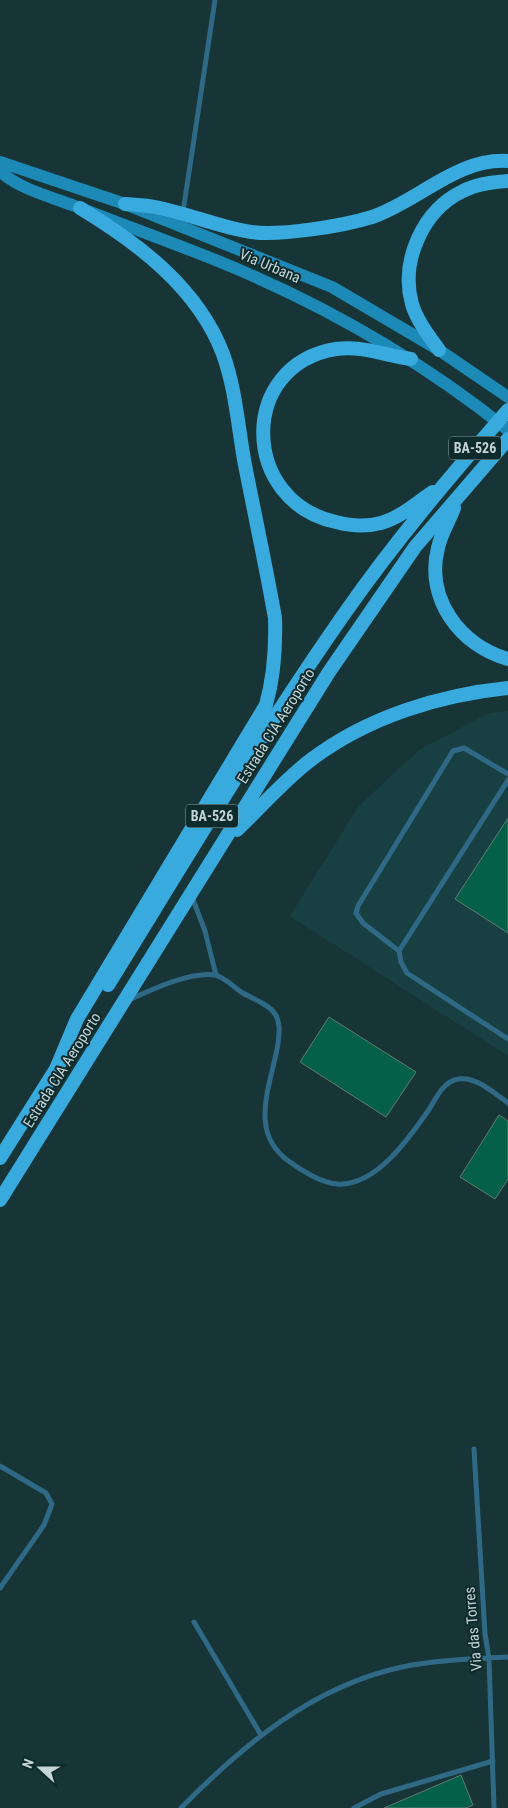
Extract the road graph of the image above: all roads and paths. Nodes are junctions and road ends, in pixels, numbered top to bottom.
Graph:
1 (215, 0) edge
2 (508, 161) edge
3 (0, 162) edge
4 (0, 170) edge
5 (508, 181) edge
6 (124, 204) junction
7 (80, 208) junction
8 (183, 215) junction
9 (439, 350) junction
10 (411, 360) junction
11 (503, 393) edge
12 (508, 410) edge
13 (508, 430) edge
14 (508, 439) edge
15 (442, 486) junction
16 (457, 497) junction
17 (508, 659) edge
18 (508, 688) edge
19 (508, 774) edge
20 (508, 780) edge
21 (222, 844) junction
22 (191, 895) junction
23 (399, 951) junction
24 (216, 975) junction
25 (124, 1002) junction
26 (508, 1039) edge
27 (56, 1068) junction
28 (508, 1103) edge
29 (0, 1158) edge
30 (0, 1200) edge
31 (474, 1449) dead end
32 (0, 1466) edge
33 (0, 1588) edge
34 (194, 1622) dead end
35 (508, 1657) edge
36 (489, 1658) junction
37 (261, 1735) junction
38 (492, 1761) junction
39 (181, 1808) edge
40 (354, 1808) edge
41 (494, 1808) edge

1 - 8 lane
2 - 8 highway
3 - 6 main road, Via Urbana
4 - 7 main road, Via Urbana
5 - 9 highway
6 - 8 highway
6 - 9 main road, Via Urbana
7 - 10 main road, Via Urbana
7 - 27 highway
9 - 11 main road, Via Urbana
10 - 13 main road, Via Urbana
10 - 15 highway
12 - 15 highway, Estrada CIA Aeroporto / BA-526
14 - 16 highway, Estrada CIA Aeroporto / BA-526
15 - 27 highway, Estrada CIA Aeroporto / BA-526
16 - 17 highway
16 - 21 highway, Estrada CIA Aeroporto / BA-526
18 - 21 highway
19 - 23 lane
20 - 23 lane
21 - 22 highway, Estrada CIA Aeroporto / BA-526
22 - 24 lane
22 - 25 highway, Estrada CIA Aeroporto / BA-526
23 - 26 lane
24 - 25 lane
24 - 28 lane
25 - 30 highway, Estrada CIA Aeroporto / BA-526
27 - 29 highway, Estrada CIA Aeroporto / BA-526
31 - 36 lane, Via das Torres
32 - 33 lane
34 - 37 lane
35 - 36 lane
36 - 37 lane
36 - 38 lane, Via das Torres
37 - 39 lane
38 - 40 lane
38 - 41 lane, Via das Torres

